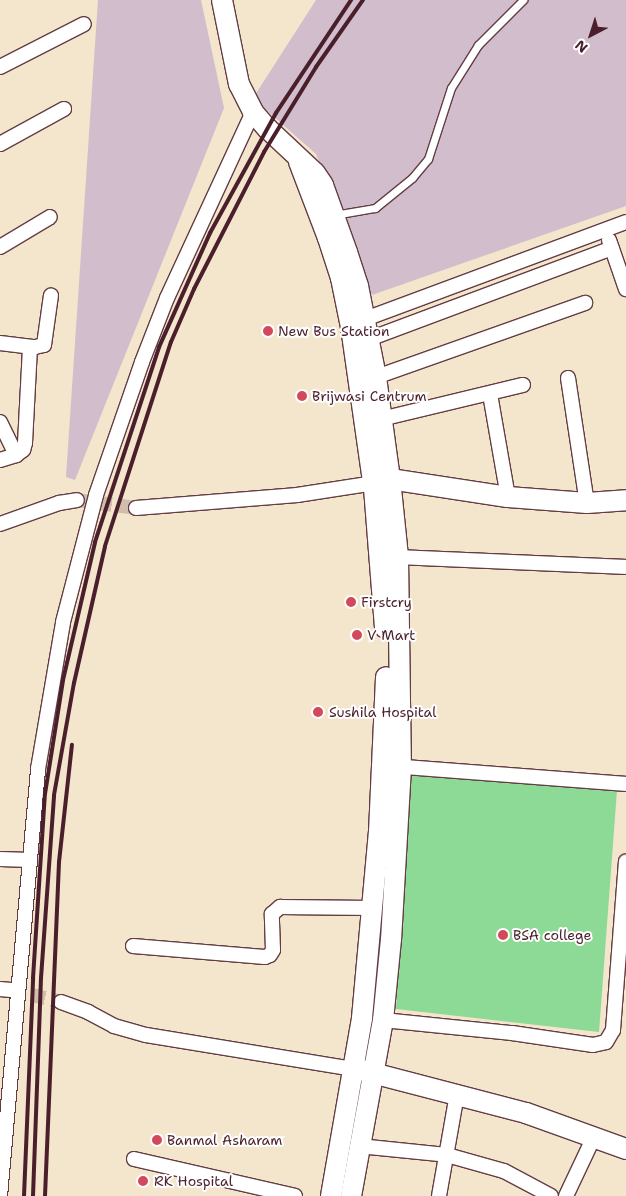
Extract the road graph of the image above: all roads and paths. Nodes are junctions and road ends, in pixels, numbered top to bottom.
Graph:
1 (222, 0) edge
2 (523, 0) edge
3 (84, 24) dead end
4 (4, 60) edge
5 (64, 109) dead end
6 (253, 112) junction
7 (0, 144) edge
8 (296, 153) junction
9 (334, 215) junction
10 (50, 217) dead end
11 (626, 222) edge
12 (606, 230) junction
13 (0, 247) edge
14 (612, 248) junction
15 (626, 289) edge
16 (51, 295) dead end
17 (585, 302) dead end
18 (361, 328) junction
19 (0, 343) edge
20 (30, 347) junction
21 (376, 377) junction
22 (568, 378) dead end
23 (523, 385) dead end
24 (490, 394) junction
25 (381, 419) junction
26 (0, 422) edge
27 (16, 455) junction
28 (0, 460) edge
29 (382, 482) junction
30 (508, 497) junction
31 (77, 500) tunnel mouth
32 (626, 500) edge
33 (586, 503) junction
34 (136, 508) tunnel mouth
35 (0, 524) edge
36 (398, 557) junction
37 (626, 567) edge
38 (392, 766) junction
39 (626, 784) edge
40 (0, 860) edge
41 (30, 860) junction
42 (626, 860) edge
43 (372, 908) junction
44 (133, 946) dead end
45 (61, 1002) tunnel mouth
46 (383, 1020) junction
47 (354, 1069) junction
48 (374, 1073) junction
49 (458, 1094) junction
50 (592, 1138) junction
51 (359, 1146) junction
52 (626, 1149) edge
53 (447, 1155) junction
54 (134, 1159) dead end
55 (0, 1196) edge
56 (295, 1196) edge
57 (332, 1196) edge
58 (352, 1196) edge
59 (439, 1196) edge
60 (551, 1196) edge
61 (566, 1196) edge

1 - 6 main road
2 - 9 lane
3 - 4 street
5 - 7 street
6 - 8 main road
6 - 41 street
8 - 9 main road
8 - 18 main road
9 - 18 main road
10 - 13 street
11 - 12 street
12 - 14 street
12 - 18 street
14 - 15 street
14 - 18 street
16 - 20 street
17 - 21 street
18 - 21 main road
18 - 29 main road
19 - 20 street
20 - 27 street
21 - 25 main road
22 - 33 street
23 - 24 street
24 - 25 street
24 - 30 street
25 - 29 main road
26 - 27 street
27 - 28 street
29 - 30 main road
29 - 34 street
29 - 36 main road
29 - 38 main road
30 - 33 main road
31 - 35 street
32 - 33 main road
36 - 37 street
36 - 38 main road
38 - 39 street
38 - 43 main road
38 - 46 main road
40 - 41 street
41 - 55 street
42 - 46 street
43 - 44 street
43 - 47 main road
45 - 47 street
46 - 48 main road
47 - 48 main road
47 - 57 main road
48 - 49 main road
48 - 51 main road
49 - 50 main road
49 - 53 street
50 - 52 main road
50 - 61 street
51 - 53 street
51 - 58 main road
53 - 59 street
53 - 60 street
54 - 56 street

